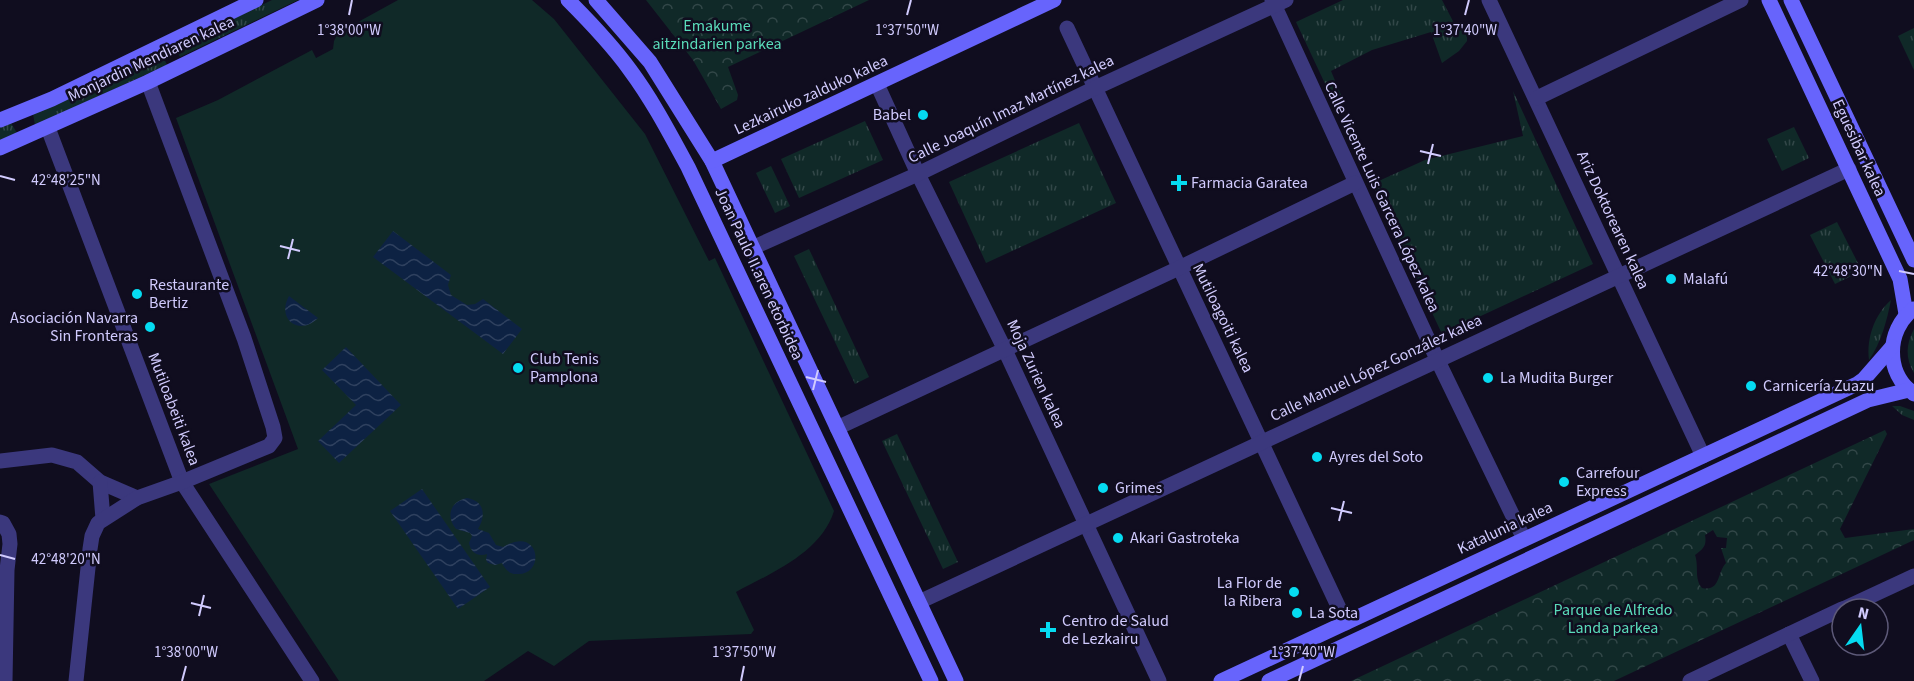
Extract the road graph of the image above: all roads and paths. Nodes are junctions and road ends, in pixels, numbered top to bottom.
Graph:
1 (256, 0) edge
2 (316, 0) edge
3 (568, 0) edge
4 (596, 0) edge
5 (1054, 0) edge
6 (1490, 0) edge
7 (1742, 0) edge
8 (1769, 0) edge
9 (1791, 0) edge
10 (1277, 2) edge
11 (1067, 28) dead end
12 (148, 82) junction
13 (877, 84) junction
14 (1095, 88) junction
15 (1537, 98) junction
16 (0, 120) edge
17 (48, 128) junction
18 (0, 148) edge
19 (712, 161) junction
20 (1849, 169) junction
21 (918, 174) junction
22 (1355, 183) junction
23 (752, 248) junction
24 (1914, 260) edge
25 (1179, 268) junction
26 (1619, 276) junction
27 (1910, 311) edge
28 (1892, 347) junction
29 (1004, 348) junction
30 (1437, 359) junction
31 (1912, 392) edge
32 (837, 428) junction
33 (1262, 441) junction
34 (1703, 456) junction
35 (0, 461) edge
36 (100, 482) junction
37 (182, 482) junction
38 (137, 498) junction
39 (103, 519) junction
40 (0, 522) edge
41 (1086, 525) junction
42 (1524, 539) junction
43 (1914, 576) edge
44 (1869, 597) edge
45 (919, 602) junction
46 (1830, 615) edge
47 (1346, 623) junction
48 (1789, 634) junction
49 (5, 681) edge
50 (76, 681) edge
51 (312, 681) edge
52 (931, 681) edge
53 (956, 681) edge
54 (1159, 681) edge
55 (1221, 681) edge
56 (1269, 681) edge
57 (1690, 681) edge
58 (1812, 681) edge

1 - 16 street, Monjardin Mendiaren kalea
2 - 12 street, Monjardin Mendiaren kalea
3 - 52 street, Joan Paulo II.aren etorbidea
4 - 19 street, Joan Paulo II.aren etorbidea
5 - 13 street, Lezkairuko zalduko kalea
6 - 15 street, Ariz Doktorearen kalea
7 - 15 street
8 - 20 street, Eguesibar kalea
9 - 24 street, Eguesibar kalea
10 - 14 street, Calle Joaquín Imaz Martínez kalea
10 - 22 street, Calle Vicente Luis Garcera López kalea
11 - 14 street, Mutiloagoiti kalea
12 - 17 street, Monjardin Mendiaren kalea
12 - 37 street
13 - 19 street, Lezkairuko zalduko kalea
13 - 21 street, Moja Zurien kalea
14 - 21 street, Calle Joaquín Imaz Martínez kalea
14 - 25 street, Mutiloagoiti kalea
15 - 26 street, Ariz Doktorearen kalea
17 - 18 street, Monjardin Mendiaren kalea
17 - 37 street, Mutiloabeiti kalea
19 - 23 street, Joan Paulo II.aren etorbidea
20 - 26 street, Calle Manuel López González kalea
20 - 27 street, Eguesibar kalea
21 - 23 street, Calle Joaquín Imaz Martínez kalea
21 - 29 street, Moja Zurien kalea
22 - 25 street
22 - 30 street, Calle Vicente Luis Garcera López kalea
23 - 32 street, Joan Paulo II.aren etorbidea
25 - 29 street
25 - 33 street, Mutiloagoiti kalea
26 - 30 street, Calle Manuel López González kalea
26 - 34 street, Ariz Doktorearen kalea
27 - 28 street
28 - 31 street
28 - 34 street, Katalunia kalea
29 - 32 street
29 - 41 street, Moja Zurien kalea
30 - 33 street, Calle Manuel López González kalea
30 - 42 street, Calle Vicente Luis Garcera López kalea
31 - 56 street
32 - 45 street, Joan Paulo II.aren etorbidea
33 - 41 street, Calle Manuel López González kalea
33 - 47 street, Mutiloagoiti kalea
34 - 42 street, Katalunia kalea
35 - 36 street
36 - 38 street
36 - 39 street
37 - 38 street
37 - 51 street, Mutiloabeiti kalea
38 - 39 street
39 - 50 street
40 - 49 street
41 - 45 street, Calle Manuel López González kalea
41 - 54 street, Moja Zurien kalea
42 - 47 street, Katalunia kalea
43 - 44 street
45 - 53 street, Joan Paulo II.aren etorbidea
46 - 48 street
47 - 55 street, Katalunia kalea
48 - 57 street
48 - 58 street

